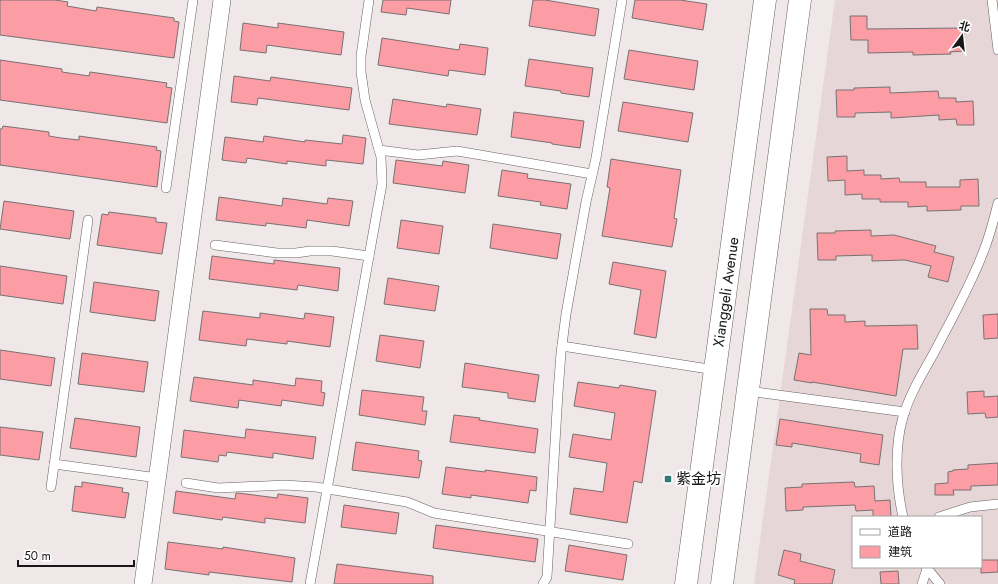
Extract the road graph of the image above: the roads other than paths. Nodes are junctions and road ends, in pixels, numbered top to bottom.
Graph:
1 (193, 0) edge
2 (222, 0) edge
3 (369, 0) edge
4 (622, 0) edge
5 (765, 0) edge
6 (800, 0) edge
7 (992, 0) edge
8 (998, 50) edge
9 (379, 150) junction
10 (592, 174) junction
11 (166, 188) dead end
12 (998, 203) edge
13 (88, 220) dead end
14 (215, 245) dead end
15 (369, 256) junction
16 (562, 346) junction
17 (716, 370) junction
18 (748, 391) junction
19 (905, 412) junction
20 (54, 464) junction
21 (158, 478) junction
22 (186, 483) dead end
23 (51, 487) dead end
24 (327, 489) junction
25 (998, 504) edge
26 (903, 516) edge
27 (942, 516) edge
28 (549, 531) junction
29 (628, 544) dead end
30 (926, 568) edge
31 (143, 584) edge
32 (310, 584) edge
33 (543, 584) edge
34 (686, 584) edge
35 (722, 584) edge
36 (922, 584) edge
37 (940, 584) edge

1 - 11 lane
2 - 21 street
3 - 9 lane
4 - 10 lane
5 - 17 main road, Xianggeli Avenue
6 - 18 main road
7 - 8 lane
9 - 10 lane
9 - 15 lane
10 - 16 lane
12 - 19 lane
13 - 20 lane
14 - 15 lane
15 - 24 lane
16 - 17 lane
16 - 28 lane
17 - 34 main road, Xianggeli Avenue
18 - 19 lane
18 - 35 main road
19 - 26 lane
20 - 21 lane
20 - 23 lane
21 - 31 street
22 - 24 lane
24 - 28 lane
24 - 32 lane
25 - 27 lane
28 - 29 lane
28 - 33 lane
30 - 36 lane
30 - 37 lane

